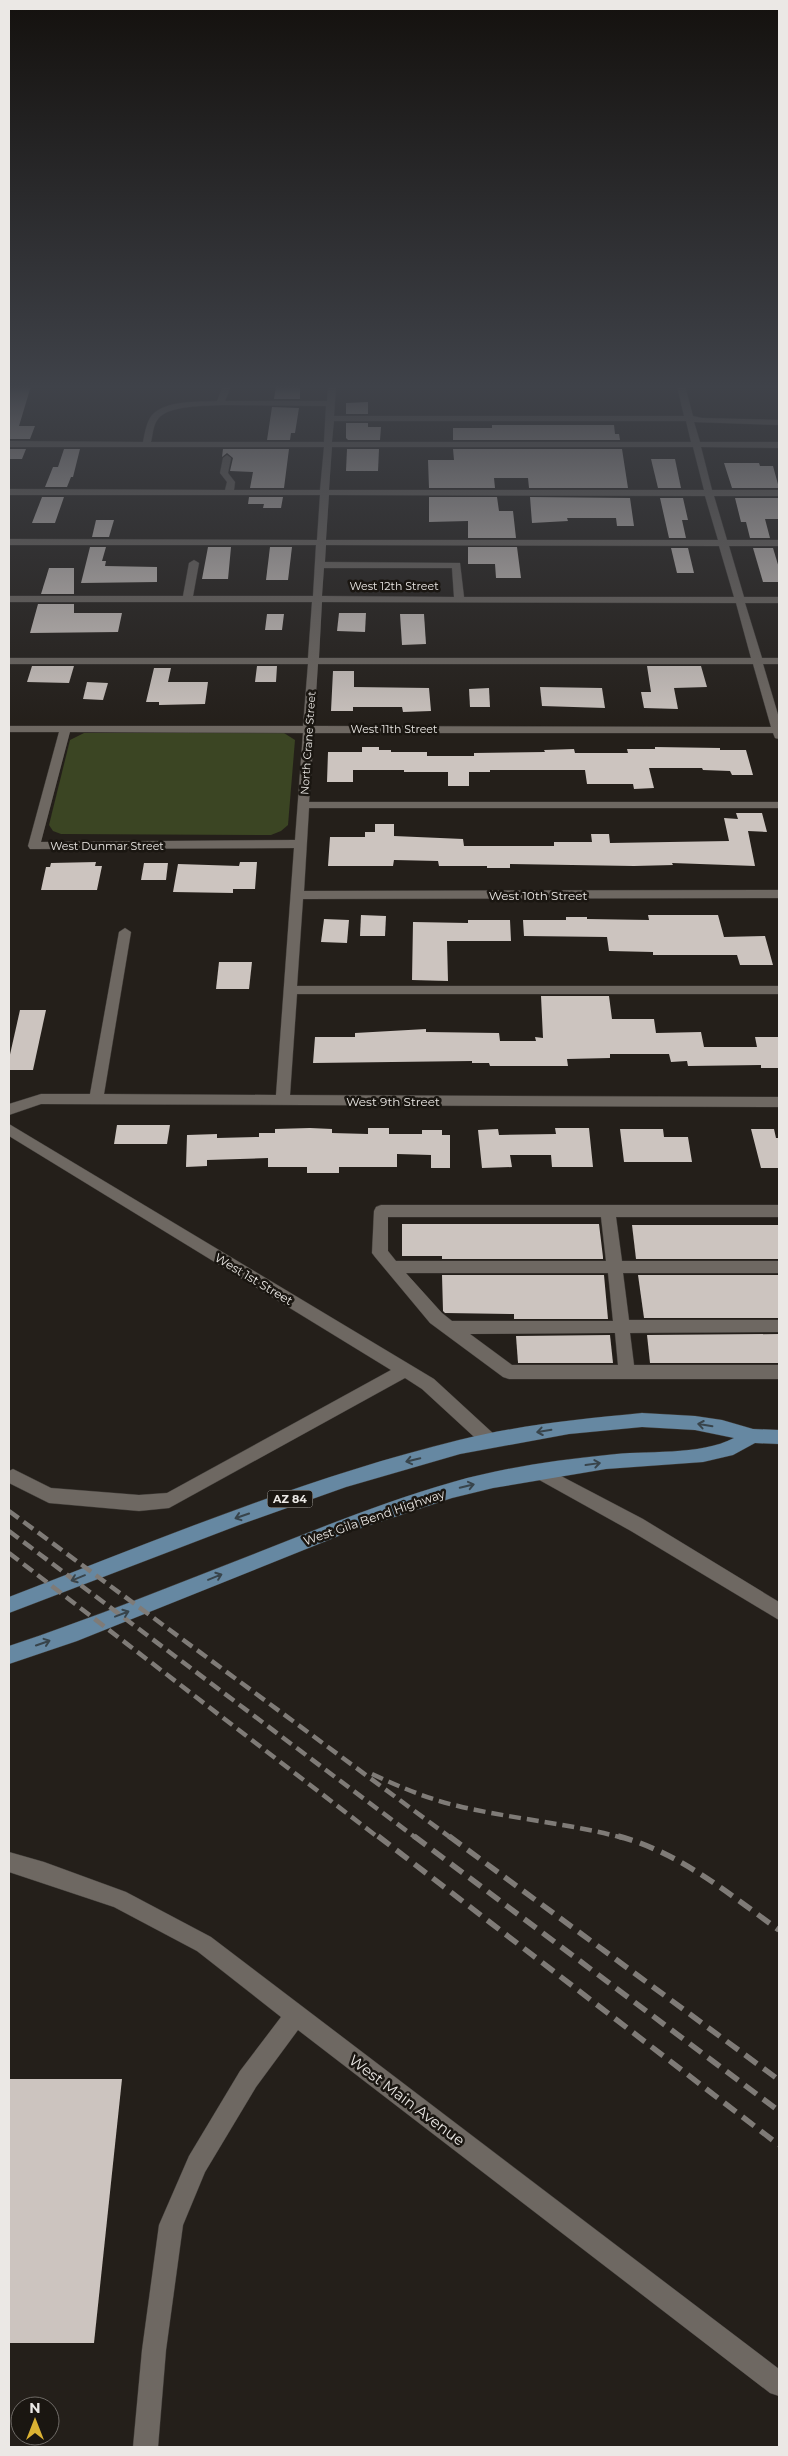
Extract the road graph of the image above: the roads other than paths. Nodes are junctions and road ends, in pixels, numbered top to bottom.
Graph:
1 (324, 501) edge
2 (711, 501) edge
3 (9, 542) edge
4 (322, 542) junction
5 (723, 543) junction
6 (779, 543) edge
7 (194, 563) dead end
8 (320, 565) junction
9 (9, 598) edge
10 (188, 598) junction
11 (318, 598) junction
12 (459, 599) junction
13 (740, 600) junction
14 (779, 600) edge
15 (9, 661) edge
16 (314, 661) junction
17 (758, 661) junction
18 (779, 661) edge
19 (309, 729) junction
20 (9, 730) edge
21 (65, 730) junction
22 (779, 732) edge
23 (303, 805) junction
24 (779, 805) edge
25 (300, 844) junction
26 (779, 894) edge
27 (297, 895) junction
28 (125, 932) dead end
29 (289, 990) junction
30 (779, 990) edge
31 (96, 1100) junction
32 (284, 1101) junction
33 (779, 1102) edge
34 (9, 1110) edge
35 (9, 1129) edge
36 (779, 1211) edge
37 (608, 1212) junction
38 (393, 1267) junction
39 (615, 1267) junction
40 (779, 1267) edge
41 (779, 1326) edge
42 (621, 1327) junction
43 (449, 1328) junction
44 (405, 1370) junction
45 (627, 1372) junction
46 (779, 1372) edge
47 (753, 1436) junction
48 (779, 1437) edge
49 (490, 1441) junction
50 (540, 1472) junction
51 (13, 1477) dead end
52 (9, 1605) edge
53 (779, 1612) edge
54 (9, 1655) edge
55 (9, 1862) edge
56 (296, 2015) junction
57 (779, 2384) edge
58 (145, 2447) edge

1 - 4 street, North Crane Street
2 - 5 street
3 - 4 street
4 - 5 street
4 - 8 street, North Crane Street
5 - 6 street
5 - 13 street
7 - 10 street
8 - 11 street, North Crane Street
8 - 12 street
9 - 10 street, West 12th Street
10 - 11 street, West 12th Street
11 - 12 street, West 12th Street
11 - 16 street, North Crane Street
12 - 13 street, West 12th Street
13 - 14 street, West 12th Street
13 - 17 street
15 - 16 street
16 - 17 street
16 - 19 street, North Crane Street
17 - 18 street
17 - 22 street
19 - 21 street, West 11th Street
19 - 22 street, West 11th Street
19 - 23 street, North Crane Street
20 - 21 street, West 11th Street
21 - 25 street, West Dunmar Street
23 - 24 street
23 - 25 street, North Crane Street
25 - 27 street, North Crane Street
26 - 27 street, West 10th Street
27 - 29 street, North Crane Street
28 - 31 street
29 - 30 street
29 - 32 street, North Crane Street
31 - 32 street, West 9th Street
31 - 34 street, West 9th Street
32 - 33 street, West 9th Street
35 - 44 street, West 1st Street
36 - 37 street
37 - 38 street
37 - 39 street
38 - 39 street
38 - 43 street
39 - 40 street
39 - 42 street
41 - 42 street
42 - 43 street
42 - 45 street
43 - 45 street
44 - 49 street, West 1st Street
44 - 51 street
45 - 46 street
47 - 48 main road, AZ 84
47 -> 49 main road, AZ 84
50 -> 47 main road, West Gila Bend Highway
49 -> 52 main road, AZ 84
50 - 53 street
54 -> 50 main road, West Gila Bend Highway
55 - 56 street, West Main Avenue
56 - 57 street, West Main Avenue
56 - 58 street

